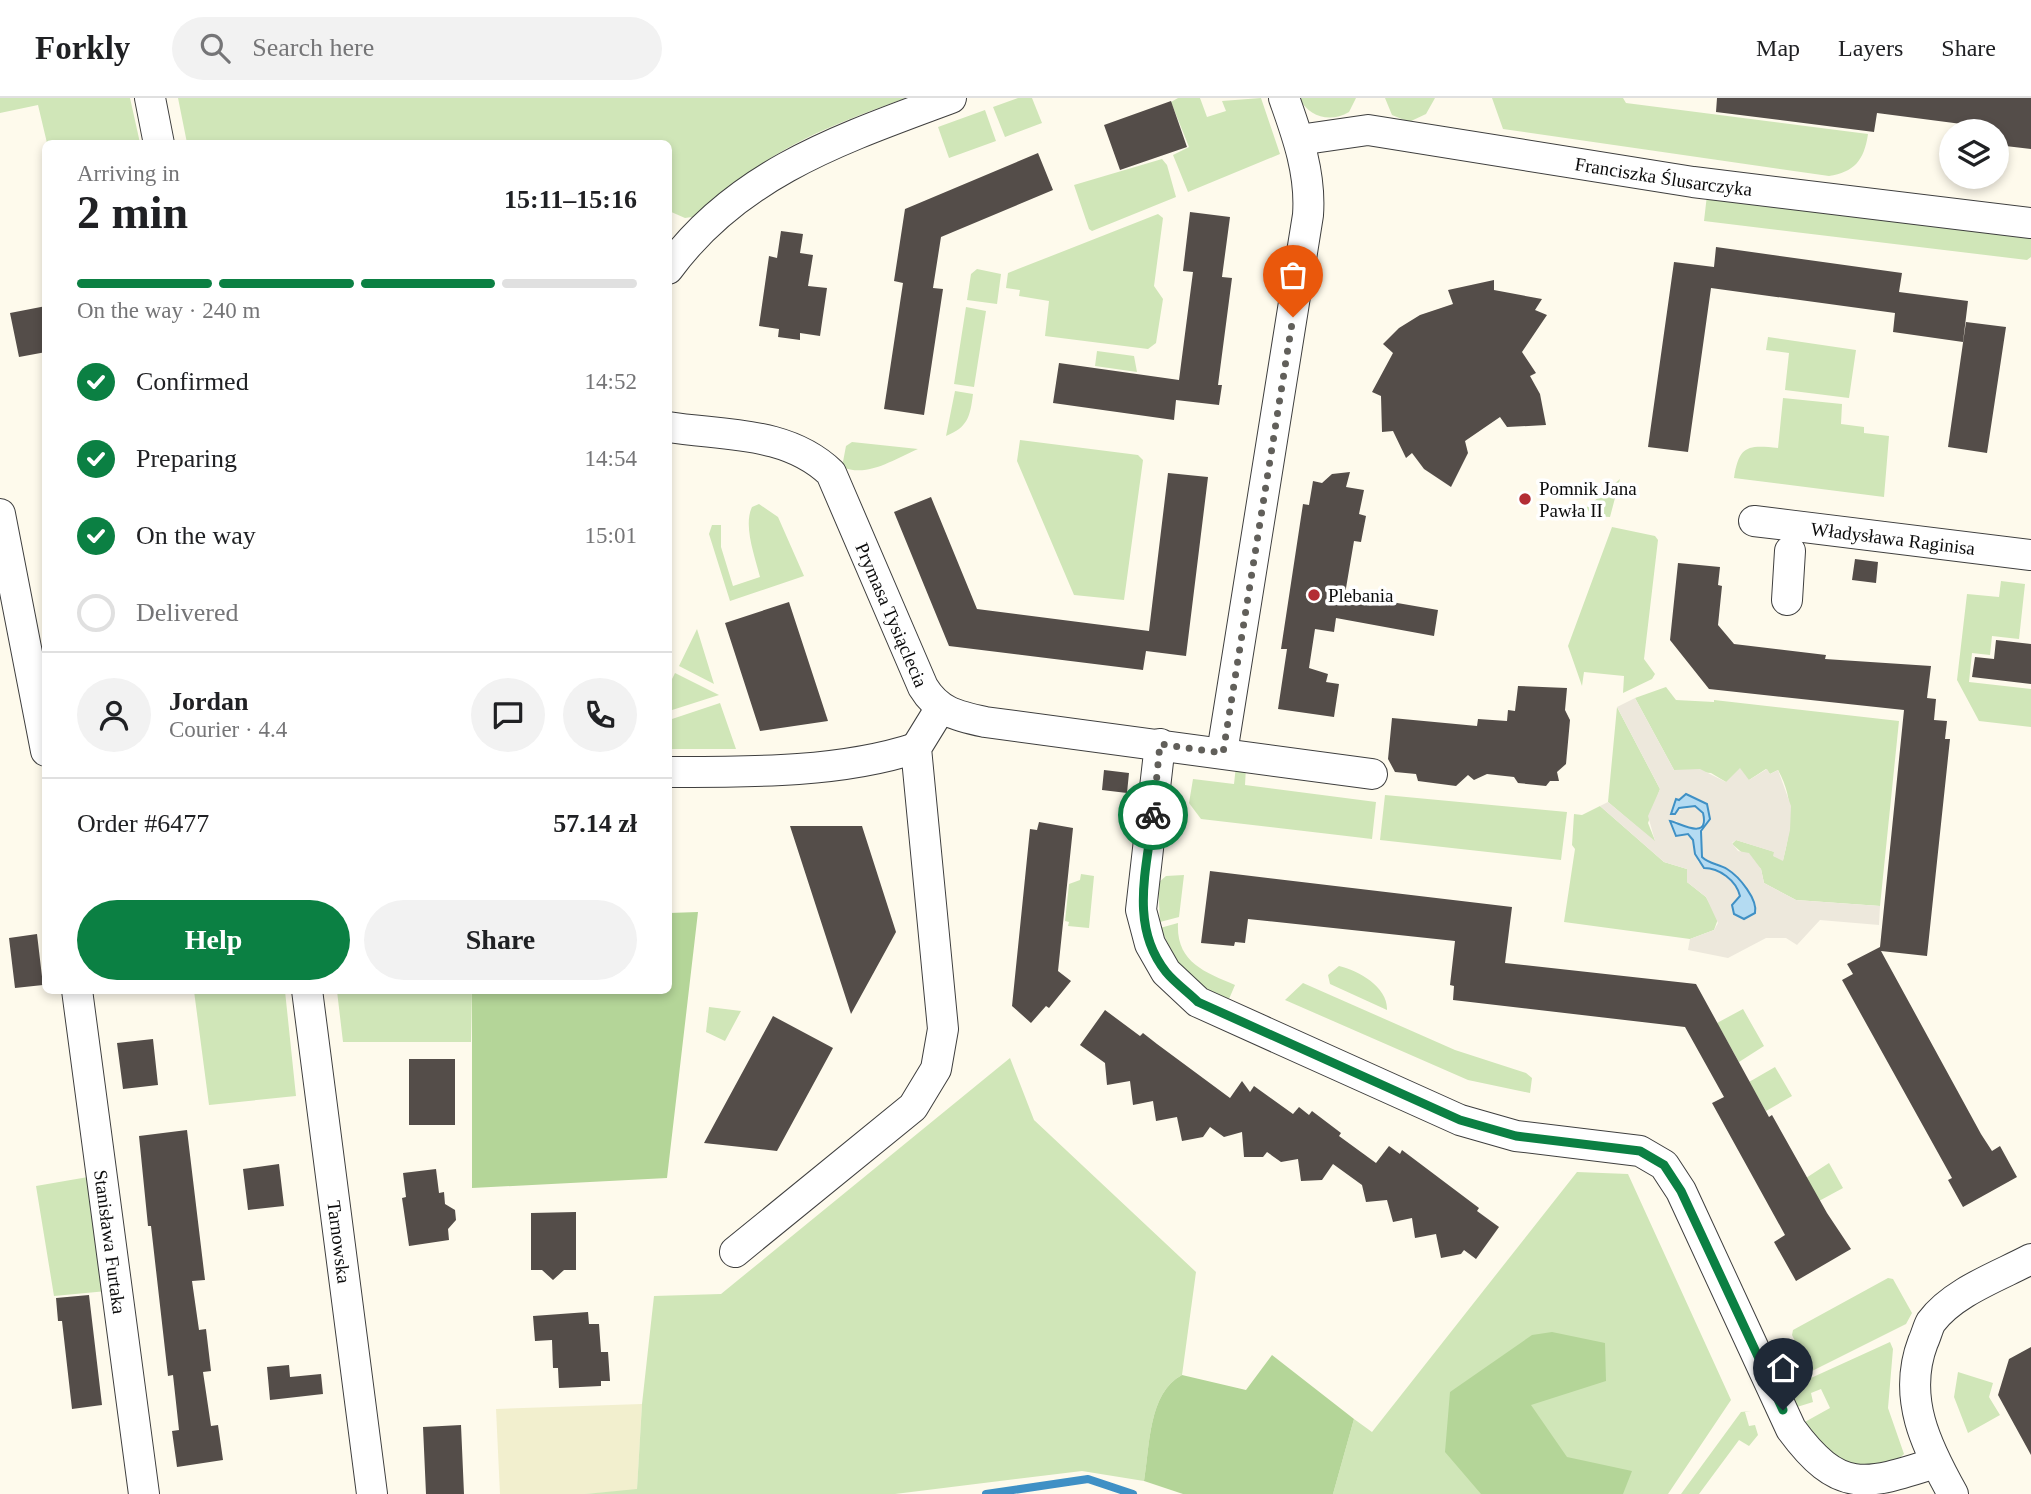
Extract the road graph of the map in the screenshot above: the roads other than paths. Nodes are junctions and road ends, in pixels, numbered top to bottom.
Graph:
1 (150, 98) edge
2 (951, 98) edge
3 (1284, 98) edge
4 (158, 140) edge
5 (1299, 140) junction
6 (2031, 223) edge
7 (672, 263) edge
8 (672, 427) edge
9 (0, 514) edge
10 (1754, 521) dead end
11 (1790, 551) dead end
12 (2031, 555) edge
13 (1787, 600) dead end
14 (940, 709) junction
15 (42, 730) edge
16 (1160, 744) junction
17 (916, 748) junction
18 (1223, 753) junction
19 (672, 772) edge
20 (1372, 774) dead end
21 (78, 994) edge
22 (308, 994) edge
23 (735, 1252) dead end
24 (2031, 1259) edge
25 (1935, 1463) junction
26 (144, 1494) edge
27 (372, 1494) edge
28 (1953, 1494) edge

1 - 4 street
2 - 7 street
3 - 5 street
5 - 6 street, Franciszka Ślusarczyka
5 - 18 street
8 - 14 street, Prymasa Tysiąclecia
9 - 15 street
10 - 12 street, Władysława Raginisa
11 - 13 street
14 - 16 street, Prymasa Tysiąclecia
14 - 17 street
16 - 18 street, Prymasa Tysiąclecia
16 - 25 street
17 - 19 street
17 - 23 street
18 - 20 street, Prymasa Tysiąclecia
21 - 26 street, Stanisława Furtaka
22 - 27 street, Tarnowska
24 - 25 street
25 - 28 street

